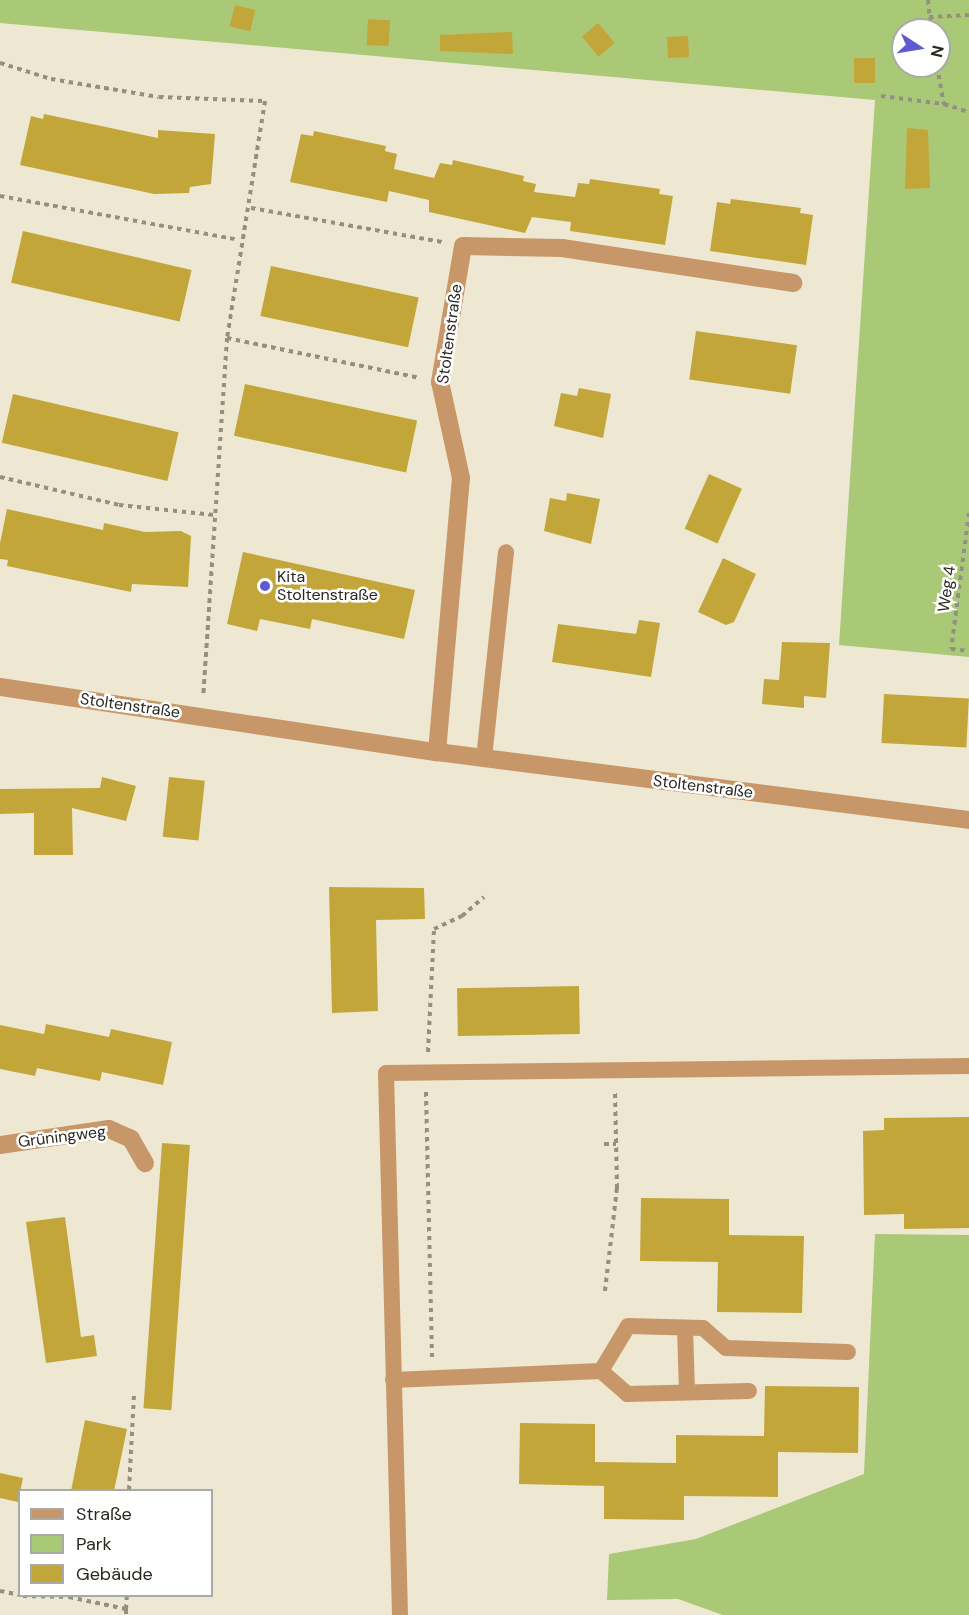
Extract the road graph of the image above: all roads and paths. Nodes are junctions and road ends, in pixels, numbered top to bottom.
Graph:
1 (928, 0) edge
2 (969, 15) edge
3 (929, 17) joint
4 (0, 63) edge
5 (939, 78) edge
6 (880, 96) dead end
7 (944, 104) junction
8 (969, 112) edge
9 (0, 196) edge
10 (251, 208) junction
11 (239, 240) junction
12 (463, 246) junction
13 (793, 283) dead end
14 (227, 338) junction
15 (440, 382) junction
16 (0, 477) edge
17 (969, 513) edge
18 (214, 515) junction
19 (506, 552) dead end
20 (969, 651) edge
21 (0, 687) edge
22 (202, 717) junction
23 (437, 752) junction
24 (484, 758) junction
25 (969, 820) edge
26 (484, 897) dead end
27 (969, 1066) edge
28 (615, 1070) junction
29 (426, 1072) junction
30 (604, 1144) dead end
31 (616, 1144) junction
32 (0, 1145) edge
33 (145, 1163) dead end
34 (605, 1291) dead end
35 (685, 1328) junction
36 (848, 1352) dead end
37 (601, 1371) junction
38 (432, 1376) junction
39 (393, 1380) junction
40 (749, 1391) dead end
41 (687, 1392) junction
42 (134, 1394) dead end
43 (129, 1489) edge
44 (0, 1591) edge
45 (18, 1594) edge
46 (74, 1597) edge
47 (127, 1597) edge
48 (126, 1609) junction
49 (126, 1615) edge
50 (400, 1615) edge

1 - 3 path
2 - 3 path
4 - 10 path
5 - 7 path
6 - 7 path
7 - 8 path
9 - 11 path
10 - 11 path
10 - 12 path
11 - 14 path
12 - 13 street
12 - 15 street, Stoltenstraße
14 - 15 path
14 - 18 path
15 - 23 street, Stoltenstraße
16 - 18 path
17 - 20 path, Weg 4
18 - 22 path
19 - 24 lane
21 - 22 street, Stoltenstraße
22 - 23 street, Stoltenstraße
23 - 24 street, Stoltenstraße
24 - 25 street, Stoltenstraße
26 - 29 path
27 - 28 lane
28 - 29 lane
28 - 31 path
29 - 38 path
29 - 39 lane
30 - 31 path
31 - 34 path
32 - 33 street, Grüningweg
35 - 36 lane
35 - 37 lane
35 - 41 lane
37 - 38 lane
37 - 41 lane
38 - 39 lane
39 - 50 lane
40 - 41 lane
42 - 43 path
44 - 45 path
46 - 48 path
47 - 48 path
48 - 49 path

